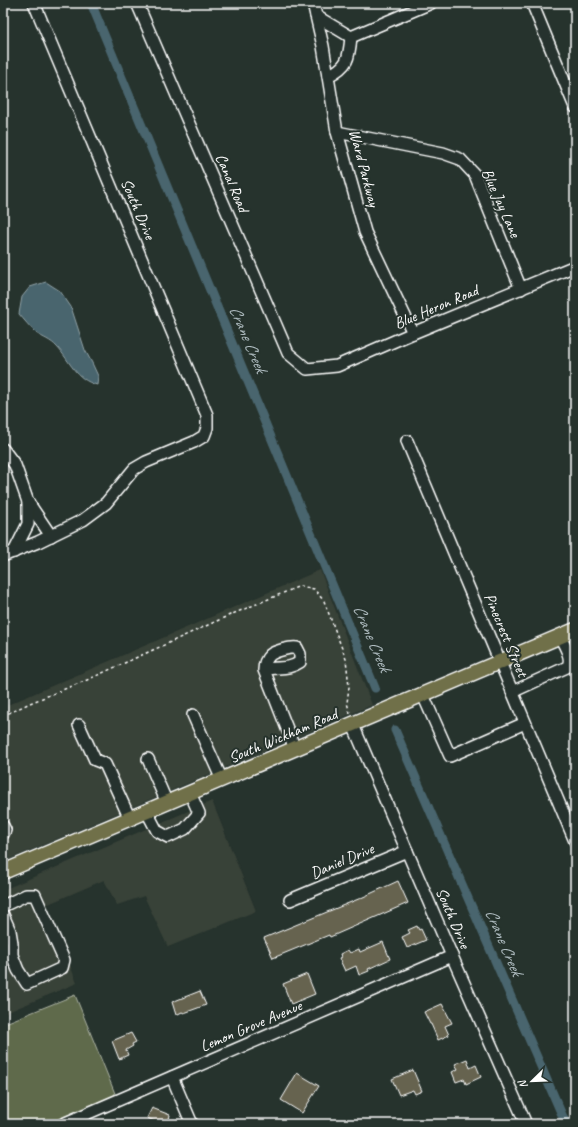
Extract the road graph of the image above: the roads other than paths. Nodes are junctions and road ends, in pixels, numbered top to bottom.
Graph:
1 (34, 3) edge
2 (137, 3) edge
3 (313, 3) edge
4 (431, 3) edge
5 (532, 3) edge
6 (316, 16) junction
7 (351, 37) junction
8 (328, 76) junction
9 (575, 107) edge
10 (337, 132) junction
11 (575, 266) edge
12 (521, 289) junction
13 (413, 333) junction
14 (306, 370) joint
15 (407, 441) dead end
16 (3, 449) edge
17 (28, 502) junction
18 (51, 536) junction
19 (14, 552) junction
20 (3, 556) edge
21 (575, 630) edge
22 (560, 637) junction
23 (500, 662) junction
24 (264, 670) dead end
25 (512, 692) junction
26 (423, 695) junction
27 (193, 716) dead end
28 (525, 723) junction
29 (79, 725) dead end
30 (353, 725) junction
31 (295, 749) junction
32 (148, 759) dead end
33 (222, 780) junction
34 (190, 793) junction
35 (167, 803) junction
36 (147, 812) junction
37 (130, 818) junction
38 (3, 826) edge
39 (3, 834) edge
40 (575, 841) edge
41 (407, 851) junction
42 (4, 869) edge
43 (290, 900) dead end
44 (3, 906) edge
45 (3, 915) edge
46 (452, 956) junction
47 (172, 1077) junction
48 (63, 1124) edge
49 (192, 1124) edge
50 (526, 1124) edge

1 - 18 street, South Drive
2 - 14 street, Canal Road
3 - 6 street, Ward Parkway
4 - 7 street
5 - 9 street
6 - 7 street
6 - 8 street, Ward Parkway
7 - 8 street
8 - 10 street, Ward Parkway
10 - 12 street, Blue Jay Lane
10 - 13 street, Ward Parkway
11 - 12 street, Blue Heron Road
12 - 13 street, Blue Heron Road
13 - 14 street, Blue Heron Road
15 - 23 street, Pinecrest Street
16 - 17 street
17 - 18 street
17 - 19 street
18 - 19 street
19 - 20 street
21 - 22 main road, South Wickham Road
22 - 23 main road, South Wickham Road
22 - 25 street
23 - 25 street, Pinecrest Street
23 - 26 main road, South Wickham Road
24 - 31 street
25 - 28 street, Pinecrest Street
26 - 28 street
26 - 30 main road, South Wickham Road
27 - 33 street
28 - 40 street, Pinecrest Street
29 - 37 street
30 - 31 main road, South Wickham Road
30 - 41 street, South Drive
31 - 33 main road, South Wickham Road
32 - 35 street
33 - 34 main road, South Wickham Road
34 - 35 main road, South Wickham Road
34 - 36 street
35 - 36 main road, South Wickham Road
36 - 37 main road, South Wickham Road
37 - 42 main road, South Wickham Road
38 - 39 street
41 - 43 street, Daniel Drive
41 - 46 street, South Drive
44 - 45 street
46 - 47 street, Lemon Grove Avenue
46 - 50 street, South Drive
47 - 48 street, Lemon Grove Avenue
47 - 49 street

